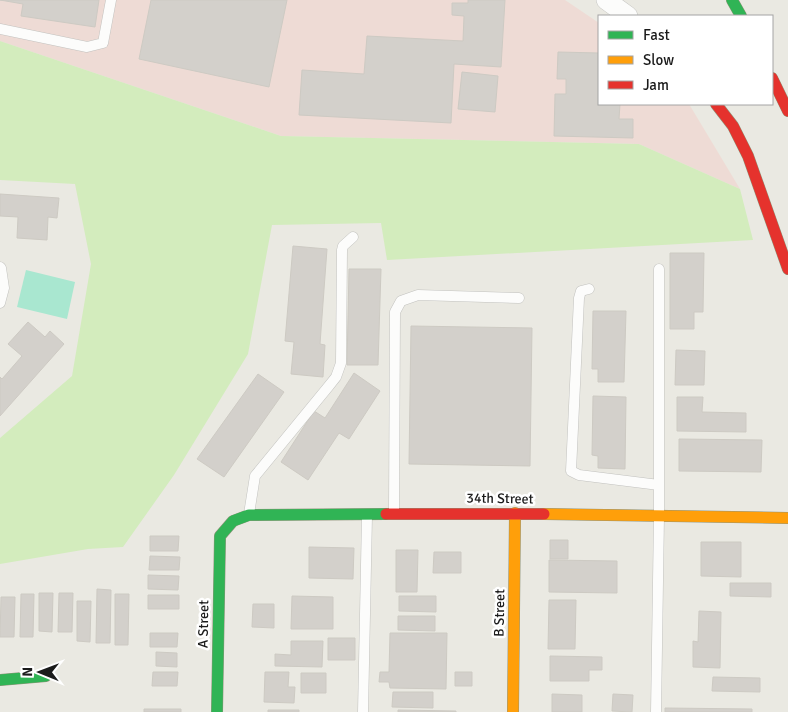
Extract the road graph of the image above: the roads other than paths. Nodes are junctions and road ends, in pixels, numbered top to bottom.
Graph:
1 (111, 0) edge
2 (606, 0) edge
3 (732, 0) edge
4 (627, 15) edge
5 (740, 15) edge
6 (0, 29) edge
7 (773, 80) edge
8 (717, 105) edge
9 (788, 111) edge
10 (353, 237) dead end
11 (0, 268) edge
12 (659, 269) dead end
13 (788, 269) edge
14 (589, 290) dead end
15 (519, 298) dead end
16 (0, 303) edge
17 (658, 485) junction
18 (367, 513) junction
19 (394, 513) junction
20 (515, 513) junction
21 (248, 515) junction
22 (658, 516) junction
23 (788, 518) edge
24 (46, 676) dead end
25 (0, 680) edge
26 (217, 712) edge
27 (363, 712) edge
28 (512, 712) edge
29 (656, 712) edge

1 - 6 lane
2 - 4 street
3 - 5 main road
7 - 9 main road
8 - 13 main road
10 - 21 lane
11 - 16 lane
12 - 17 lane
14 - 17 lane
15 - 19 lane
17 - 22 lane
18 - 19 main road, 34th Street
18 - 21 main road, 34th Street
18 - 27 lane
19 - 20 main road, 34th Street
20 - 22 main road, 34th Street
20 - 28 main road, B Street
21 - 26 main road, A Street
22 - 23 main road, 34th Street
22 - 29 lane
24 - 25 main road

